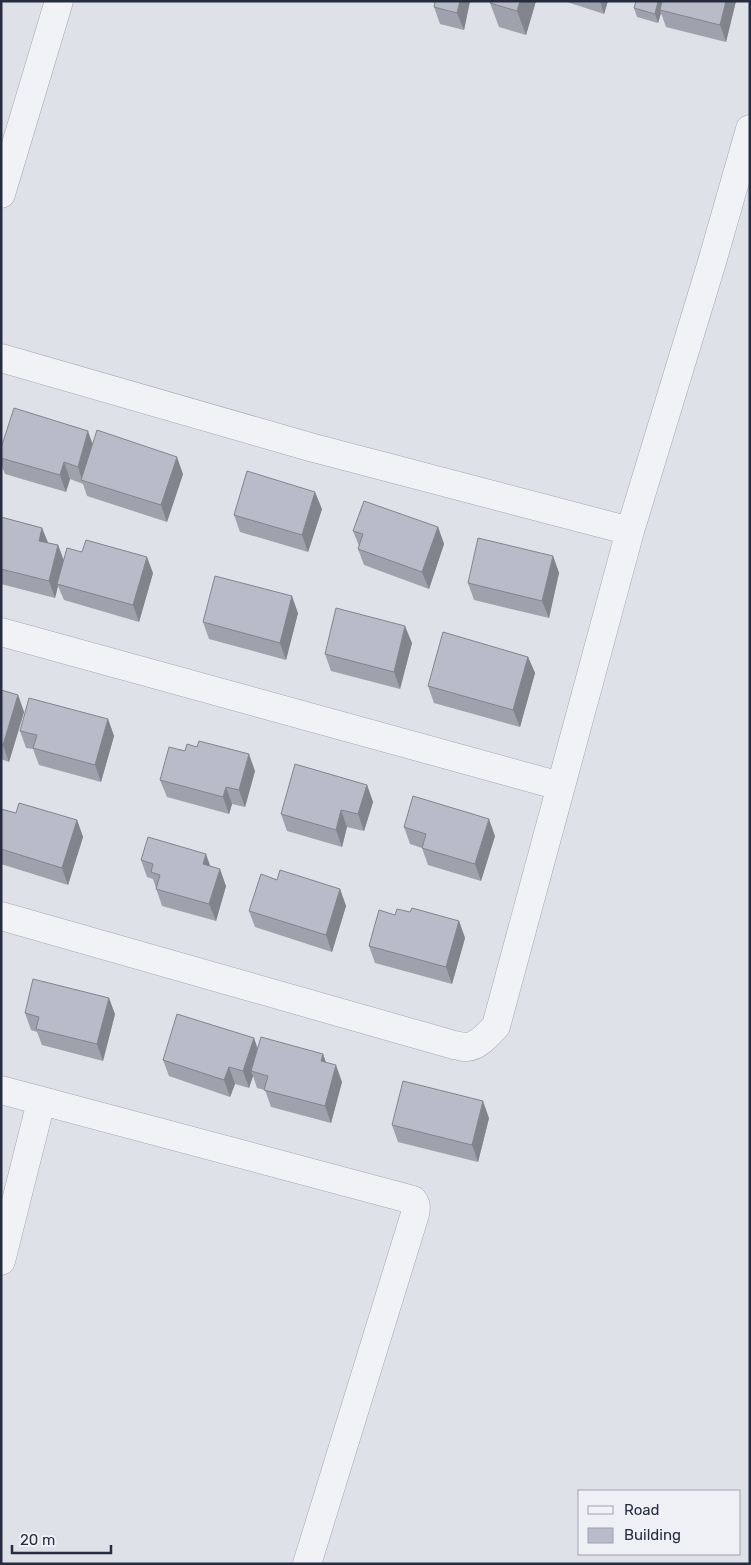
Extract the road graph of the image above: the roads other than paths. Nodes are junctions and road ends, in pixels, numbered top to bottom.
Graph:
1 (59, 1) edge
2 (750, 129) edge
3 (1, 194) edge
4 (1, 358) edge
5 (630, 532) junction
6 (1, 632) edge
7 (560, 786) junction
8 (1, 916) edge
9 (1, 1090) edge
10 (41, 1102) junction
11 (1, 1262) edge
12 (307, 1564) edge

1 - 3 street
2 - 5 street
4 - 5 street
5 - 7 street
6 - 7 street
7 - 8 street
9 - 10 street
10 - 11 street
10 - 12 street

